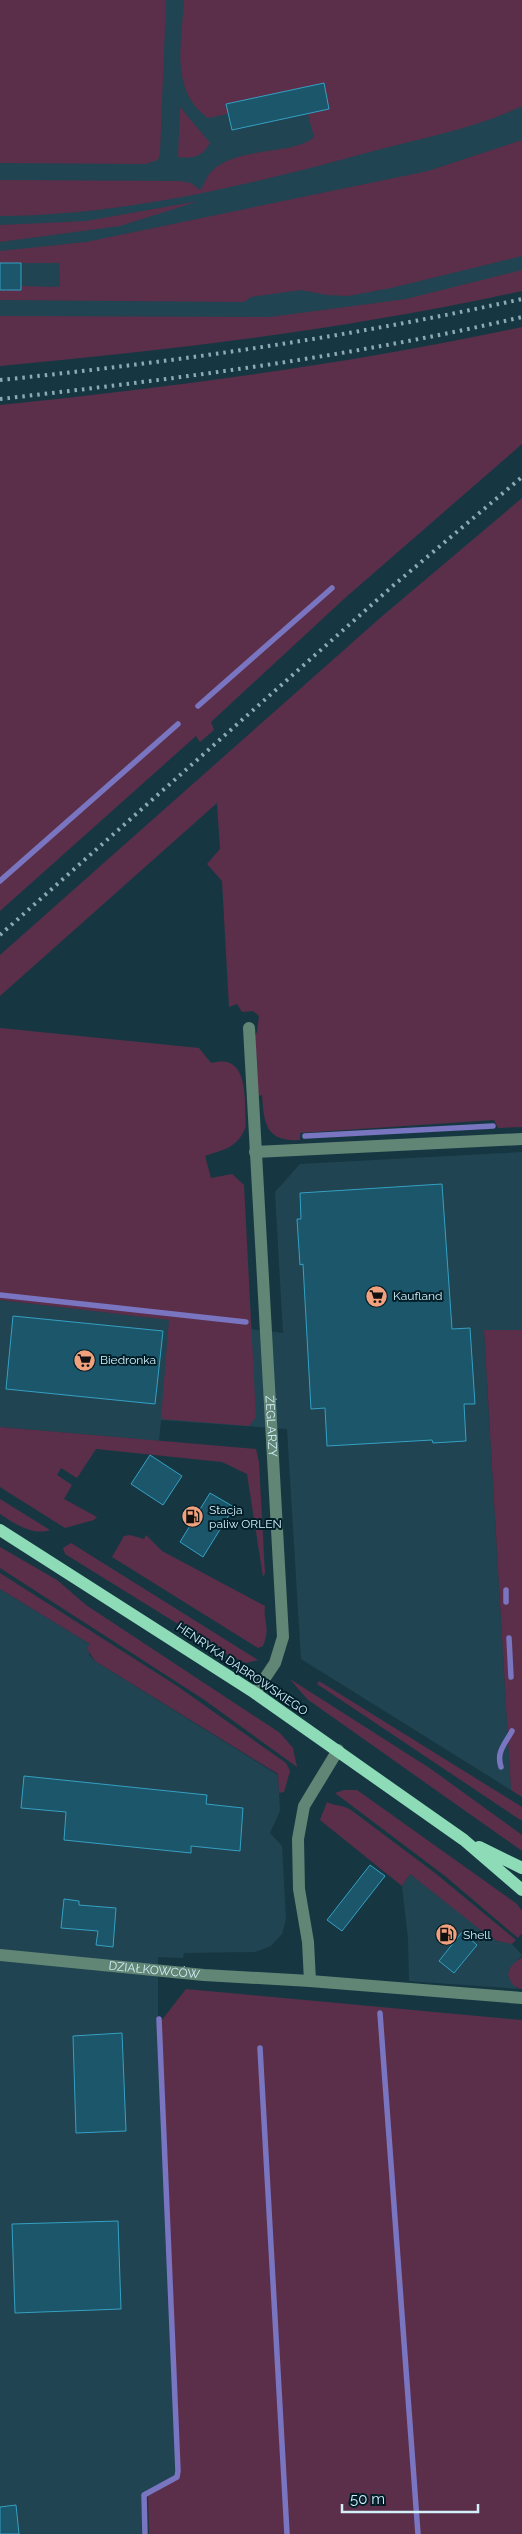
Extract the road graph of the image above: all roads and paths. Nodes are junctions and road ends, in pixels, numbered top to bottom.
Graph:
1 (249, 1028) dead end
2 (522, 1139) edge
3 (255, 1152) junction
4 (0, 1530) edge
5 (255, 1692) junction
6 (338, 1750) junction
7 (464, 1840) junction
8 (522, 1868) edge
9 (522, 1890) edge
10 (0, 1955) edge
11 (310, 1981) junction
12 (522, 1998) edge

1 - 3 street, ŻEGLARZY
2 - 3 street
3 - 5 street, ŻEGLARZY
4 - 5 main road, HENRYKA DĄBROWSKIEGO
5 - 6 main road, HENRYKA DĄBROWSKIEGO
6 - 7 main road, HENRYKA DĄBROWSKIEGO
6 - 11 street
7 - 8 main road, HENRYKA DĄBROWSKIEGO
7 - 9 main road, HENRYKA DĄBROWSKIEGO
10 - 11 street, DZIAŁKOWCÓW
11 - 12 street, DZIAŁKOWCÓW

